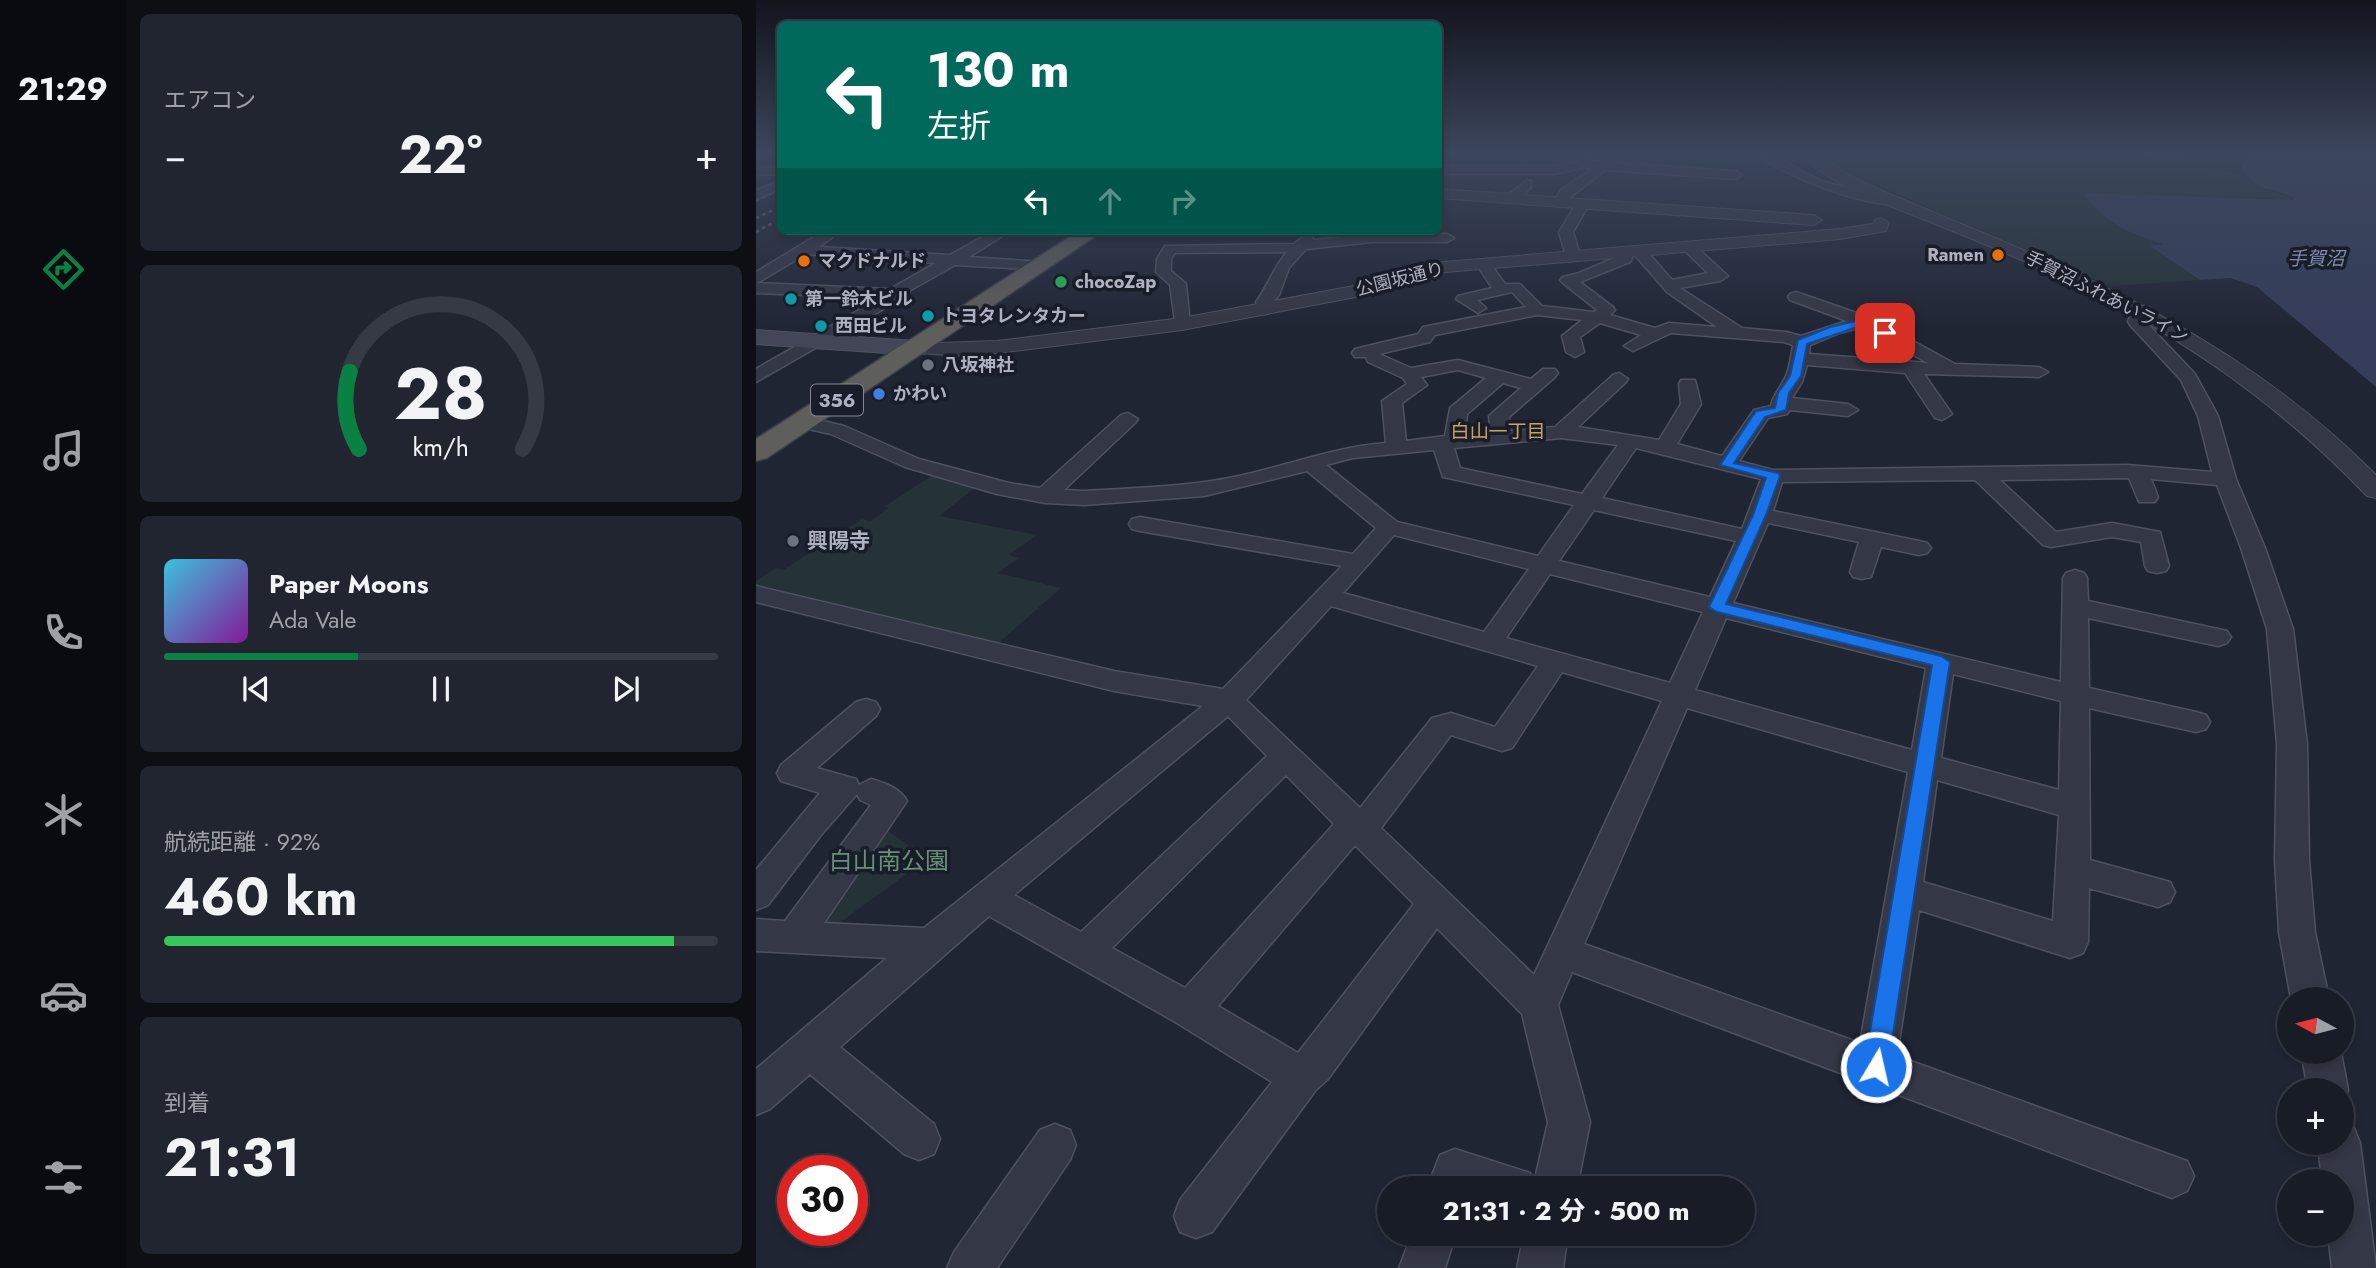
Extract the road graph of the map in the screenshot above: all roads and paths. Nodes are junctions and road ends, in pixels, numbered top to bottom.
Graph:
1 (1578, 212) edge
2 (1702, 212) edge
3 (1925, 212) edge
4 (1941, 219) junction
5 (1881, 223) junction
6 (828, 235) edge
7 (996, 235) edge
8 (1087, 235) edge
9 (1309, 235) edge
10 (1447, 238) dead end
11 (1300, 246) junction
12 (1688, 247) junction
13 (806, 250) junction
14 (1634, 252) junction
15 (1573, 256) junction
16 (953, 260) junction
17 (1483, 263) junction
18 (1042, 265) junction
19 (756, 279) edge
20 (1669, 285) junction
21 (756, 288) edge
22 (1501, 289) junction
23 (893, 294) junction
24 (1796, 297) dead end
25 (1478, 308) dead end
26 (1266, 309) junction
27 (1537, 310) junction
28 (2144, 311) junction
29 (1598, 317) junction
30 (1865, 322) junction
31 (1182, 324) junction
32 (1738, 333) junction
33 (1656, 334) junction
34 (756, 337) edge
35 (817, 341) junction
36 (1633, 346) dead end
37 (918, 348) junction
38 (1801, 350) junction
39 (1576, 352) dead end
40 (1367, 356) joint
41 (1912, 368) junction
42 (1952, 369) junction
43 (2039, 372) dead end
44 (1409, 374) junction
45 (1500, 376) junction
46 (756, 377) edge
47 (1542, 379) joint
48 (1619, 379) dead end
49 (1688, 384) dead end
50 (1780, 403) junction
51 (1848, 411) dead end
52 (1942, 414) dead end
53 (1128, 419) dead end
54 (802, 422) junction
55 (1561, 432) junction
56 (1502, 436) junction
57 (1631, 440) junction
58 (1448, 441) junction
59 (1396, 446) junction
60 (1665, 447) junction
61 (756, 452) edge
62 (1310, 463) junction
63 (1726, 465) junction
64 (2138, 472) junction
65 (1981, 474) junction
66 (1773, 476) junction
67 (2225, 479) junction
68 (2376, 490) edge
69 (1045, 496) junction
70 (2147, 497) dead end
71 (1588, 502) junction
72 (1140, 524) dead end
73 (1754, 526) junction
74 (1389, 527) junction
75 (1872, 538) junction
76 (1919, 548) dead end
77 (1359, 562) junction
78 (1544, 565) junction
79 (2157, 566) dead end
80 (1862, 572) dead end
81 (756, 594) edge
82 (1327, 597) junction
83 (1717, 607) junction
84 (2218, 637) dead end
85 (1489, 644) junction
86 (1555, 662) junction
87 (1941, 662) junction
88 (2076, 695) junction
89 (1678, 696) junction
90 (1229, 700) junction
91 (866, 709) dead end
92 (2196, 722) dead end
93 (1285, 757) junction
94 (1924, 765) junction
95 (871, 791) dead end
96 (2075, 807) junction
97 (1359, 826) junction
98 (2071, 869) junction
99 (1904, 891) junction
100 (2158, 892) dead end
101 (756, 895) edge
102 (988, 898) junction
103 (1436, 902) junction
104 (756, 935) edge
105 (794, 937) junction
106 (930, 944) junction
107 (1562, 951) junction
108 (1084, 952) junction
109 (2308, 987) edge
110 (1539, 1005) junction
111 (1190, 1010) junction
112 (810, 1048) junction
113 (1876, 1067) junction
114 (1301, 1077) junction
115 (756, 1095) edge
116 (919, 1139) dead end
117 (1055, 1144) dead end
118 (2341, 1155) edge
119 (1453, 1176) edge
120 (1475, 1176) edge
121 (1558, 1176) edge
122 (2172, 1176) dead end
123 (1196, 1216) dead end
124 (1430, 1246) edge
125 (1544, 1246) edge
126 (970, 1268) edge
127 (1422, 1268) edge
128 (1540, 1268) edge
129 (2355, 1268) edge

1 - 15 street
2 - 5 street
3 - 4 street, 手賀沼ふれあいライン
4 - 5 street
4 - 28 street, 手賀沼ふれあいライン
5 - 12 street, 公園坂通り
6 - 13 street
7 - 16 street
8 - 18 highway, 356
9 - 11 street
10 - 11 street
11 - 26 street
11 - 31 street
12 - 14 street, 公園坂通り
12 - 20 street
13 - 16 street
13 - 19 street
14 - 15 street, 公園坂通り
14 - 20 street
14 - 29 street
15 - 17 street, 公園坂通り
16 - 18 street
16 - 23 street
17 - 22 street
17 - 26 street, 公園坂通り
18 - 37 highway, 356
20 - 32 street
21 - 23 street
22 - 25 street
22 - 27 street
23 - 35 street
24 - 30 street
26 - 31 street, 公園坂通り
27 - 29 street
27 - 40 street
28 - 67 street
28 - 68 street, 手賀沼ふれあいライン
29 - 33 street
29 - 39 street
30 - 38 street
30 - 42 street
31 - 37 street, 公園坂通り
32 - 33 street
32 - 38 street
33 - 36 street
34 - 35 main road
35 - 37 main road
35 - 46 street
37 - 54 highway, 356
38 - 41 street
38 - 50 street
40 - 44 street
41 - 42 street
41 - 52 street
42 - 43 street
44 - 45 street
44 - 59 street
45 - 47 street
45 - 58 street
47 - 56 street
48 - 55 street
49 - 60 street
50 - 51 street
50 - 63 street
53 - 69 street
54 - 61 highway, 356
54 - 69 street
55 - 56 street
55 - 57 street
56 - 58 street
57 - 60 street
57 - 71 street
58 - 59 street
58 - 71 street
59 - 62 street
60 - 63 street
62 - 69 street
62 - 74 street
63 - 66 street
64 - 65 street
64 - 67 street
64 - 70 street
65 - 66 street
65 - 79 street
66 - 73 street
67 - 109 street
71 - 73 street
71 - 78 street
72 - 77 street
73 - 75 street
73 - 83 street
74 - 77 street
74 - 78 street
75 - 76 street
75 - 80 street
77 - 82 street
78 - 83 street
78 - 85 street
81 - 90 street
82 - 85 street
82 - 90 street
83 - 87 street
83 - 89 street
84 - 88 street
85 - 86 street
86 - 89 street
86 - 97 street
87 - 88 street
87 - 94 street
88 - 92 street
88 - 96 street
89 - 94 street
89 - 107 street
90 - 93 street
90 - 102 street
91 - 101 street
93 - 97 street
93 - 108 street
94 - 96 street
94 - 99 street
95 - 105 street
96 - 98 street
97 - 103 street
97 - 111 street
98 - 99 street
98 - 100 street
99 - 113 street
102 - 106 street
102 - 108 street
103 - 110 street
103 - 114 street
104 - 105 street
105 - 106 street
106 - 112 street
107 - 110 street
107 - 113 street
108 - 111 street
110 - 121 street
111 - 114 street
112 - 115 street
112 - 116 street
113 - 122 street
114 - 123 street
117 - 126 street
118 - 129 street
119 - 120 street
124 - 127 street
125 - 128 street

